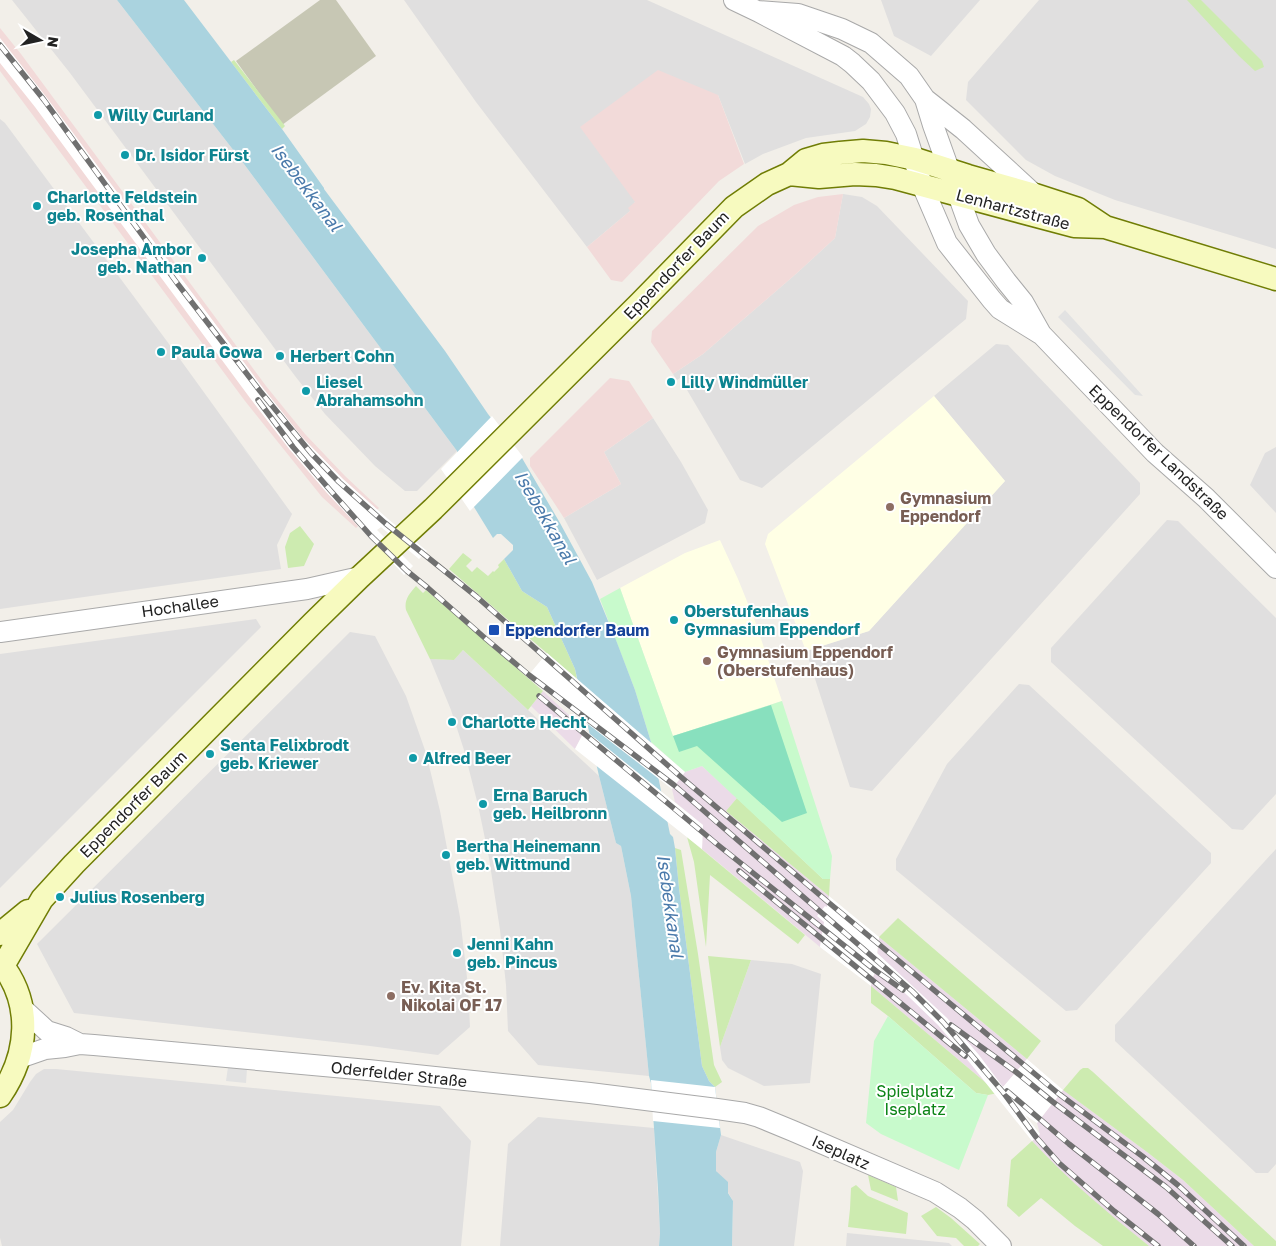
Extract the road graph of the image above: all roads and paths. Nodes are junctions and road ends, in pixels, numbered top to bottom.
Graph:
1 (734, 0) edge
2 (757, 11) junction
3 (925, 99) junction
4 (915, 160) junction
5 (950, 170) junction
6 (789, 174) junction
7 (922, 185) junction
8 (957, 194) junction
9 (1035, 195) junction
10 (1104, 227) junction
11 (1276, 280) edge
12 (1042, 335) junction
13 (1276, 568) edge
14 (360, 577) junction
15 (0, 632) edge
16 (42, 899) junction
17 (0, 934) edge
18 (2, 964) edge
19 (22, 1008) junction
20 (80, 1044) junction
21 (19, 1058) junction
22 (0, 1096) edge
23 (718, 1109) joint
24 (1001, 1246) edge

1 - 2 street, Eppendorfer Landstraße
2 - 3 street
2 - 4 street, Eppendorfer Landstraße
3 - 5 street, Eppendorfer Landstraße
3 - 9 street
4 - 5 main road, Eppendorfer Baum
4 - 6 main road, Eppendorfer Baum
4 - 7 street, Eppendorfer Landstraße
5 - 8 street, Eppendorfer Landstraße
5 - 9 main road, Lenhartzstraße
6 - 7 main road
6 - 14 main road, Eppendorfer Baum
7 - 8 main road, Lenhartzstraße
7 - 12 street, Eppendorfer Landstraße
8 - 10 main road, Lenhartzstraße
8 - 12 street, Eppendorfer Landstraße
9 - 10 main road, Lenhartzstraße
10 - 11 main road, Lenhartzstraße
12 - 13 street, Eppendorfer Landstraße
14 - 15 street, Hochallee
14 - 16 main road, Eppendorfer Baum
16 - 17 main road, Eppendorfer Baum
16 - 18 main road, Eppendorfer Baum
18 - 19 main road
19 - 20 street, Oderfelder Straße
19 - 21 main road
20 - 21 street, Oderfelder Straße
20 - 23 street, Oderfelder Straße
21 - 22 main road
23 - 24 street, Iseplatz

